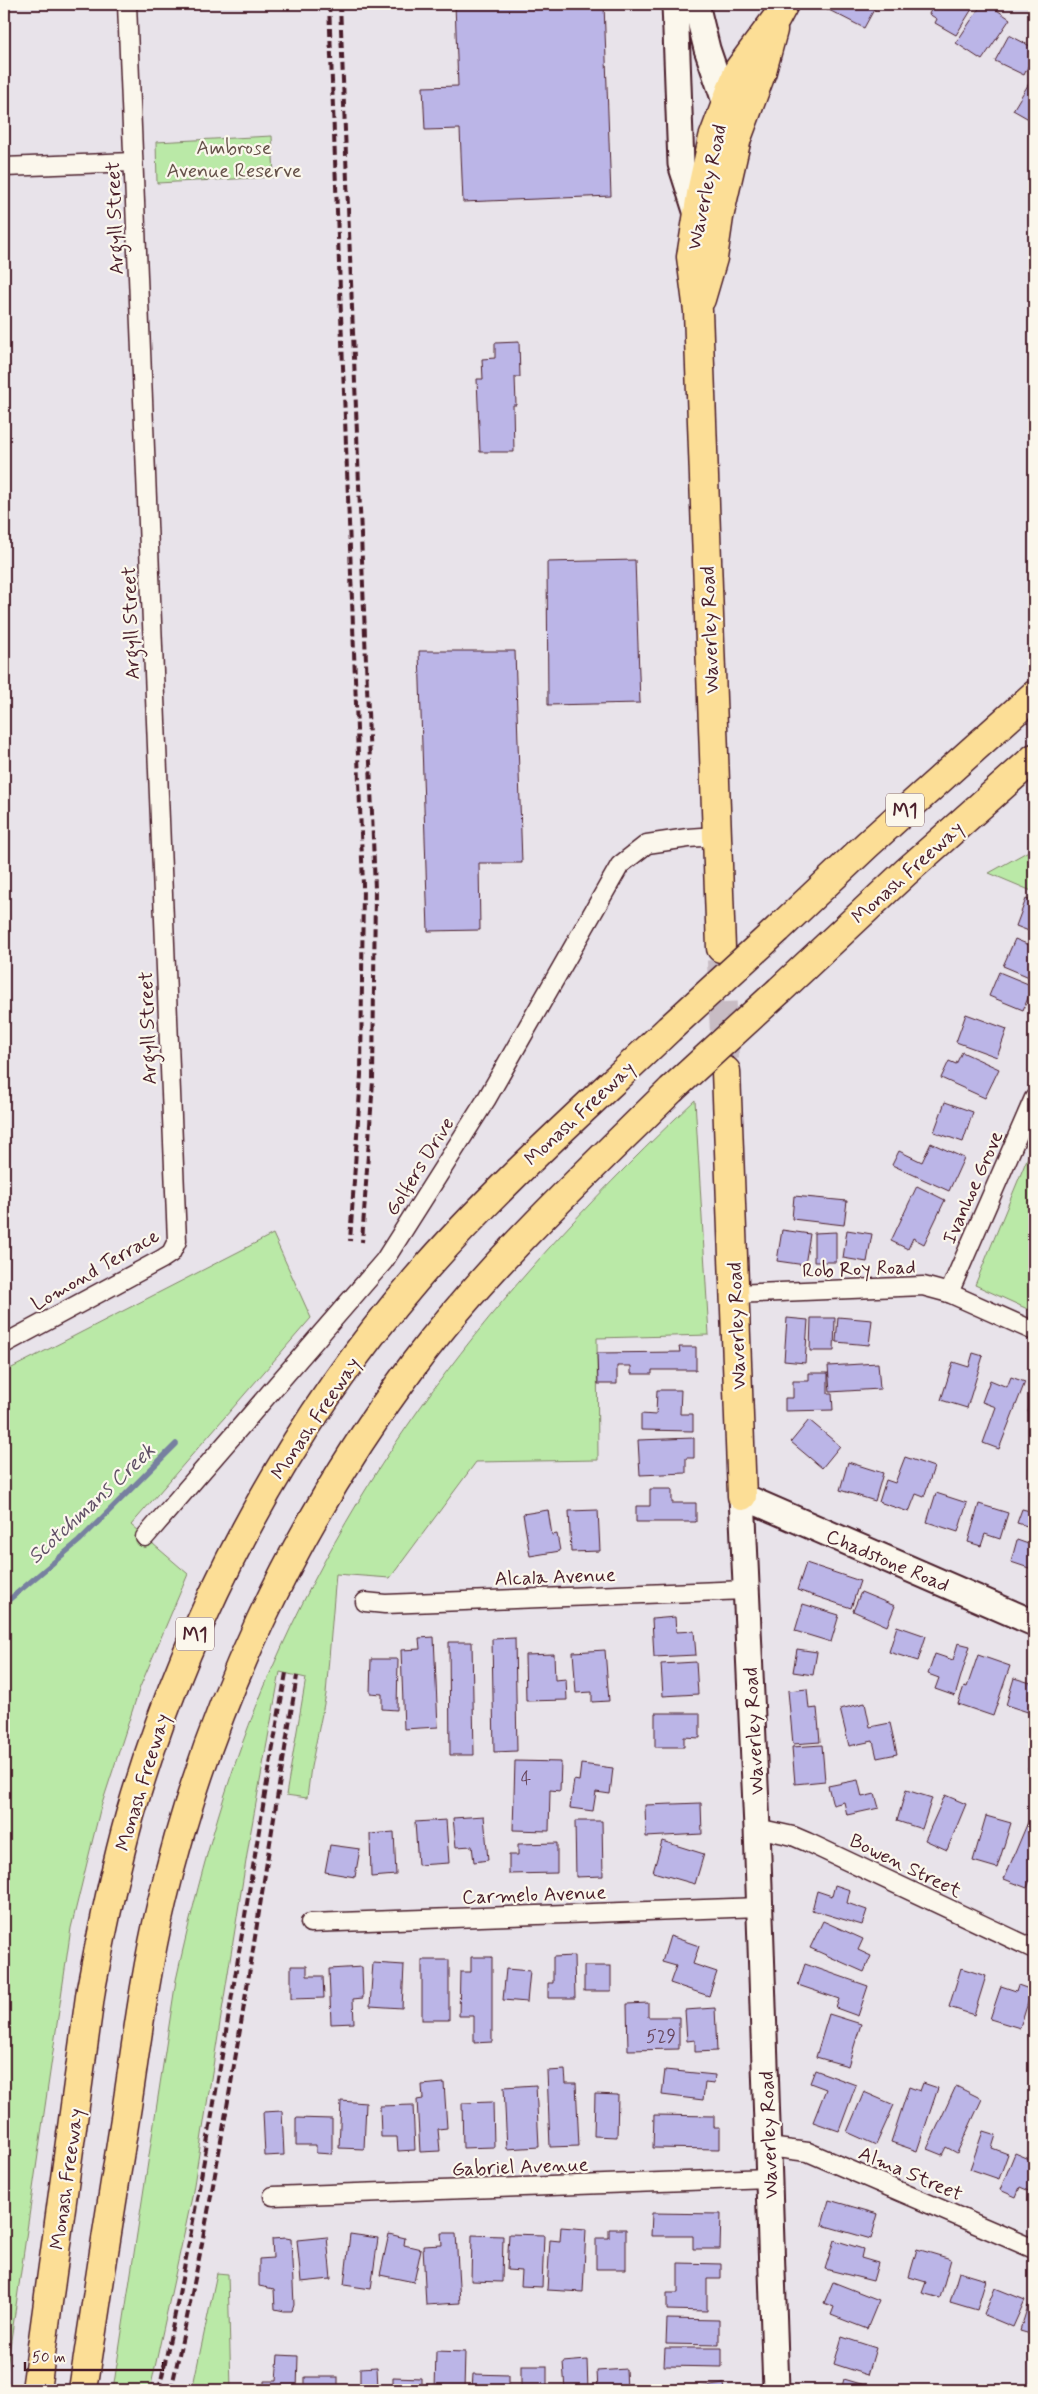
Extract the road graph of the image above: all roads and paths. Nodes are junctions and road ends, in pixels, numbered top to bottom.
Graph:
1 (127, 4) edge
2 (675, 4) edge
3 (696, 4) edge
4 (780, 11) edge
5 (726, 102) junction
6 (738, 138) junction
7 (133, 162) junction
8 (4, 167) edge
9 (697, 214) junction
10 (698, 311) junction
11 (1034, 695) edge
12 (1034, 758) edge
13 (716, 836) junction
14 (721, 948) tunnel mouth
15 (726, 1071) tunnel mouth
16 (1034, 1098) edge
17 (177, 1241) joint
18 (735, 1294) junction
19 (950, 1294) junction
20 (1034, 1332) edge
21 (4, 1344) edge
22 (742, 1496) junction
23 (145, 1537) dead end
24 (746, 1590) junction
25 (365, 1602) dead end
26 (1034, 1623) edge
27 (757, 1828) junction
28 (760, 1906) junction
29 (310, 1923) dead end
30 (1034, 1949) edge
31 (768, 2147) junction
32 (769, 2178) junction
33 (273, 2196) dead end
34 (1034, 2249) edge
35 (36, 2390) edge
36 (82, 2390) edge
37 (776, 2390) edge

1 - 7 street, Argyll Street
2 - 9 main road
3 - 5 main road
4 - 5 main road, Waverley Road
4 - 6 main road, Waverley Road
5 - 6 main road
5 - 9 main road, Waverley Road
6 - 10 main road, Waverley Road
7 - 8 street
7 - 17 street, Argyll Street
9 - 10 main road, Waverley Road
10 - 13 main road, Waverley Road
11 - 35 main road, Monash Freeway / M1, bridge
12 - 36 main road, Monash Freeway / M1, bridge
13 - 14 main road, Waverley Road
13 - 23 street, Golfers Drive
15 - 18 main road, Waverley Road
16 - 19 street, Ivanhoe Grove
17 - 21 street, Lomond Terrace
18 - 19 street, Rob Roy Road
18 - 22 main road, Waverley Road
19 - 20 street, Rob Roy Road
22 - 24 main road, Waverley Road
22 - 26 main road, Chadstone Road
24 - 25 street, Alcala Avenue
24 - 27 main road, Waverley Road
27 - 28 main road, Waverley Road
27 - 30 street, Bowen Street
28 - 29 street, Carmelo Avenue
28 - 31 main road, Waverley Road
31 - 32 main road, Waverley Road
31 - 34 street, Alma Street
32 - 33 street, Gabriel Avenue
32 - 37 main road, Waverley Road

